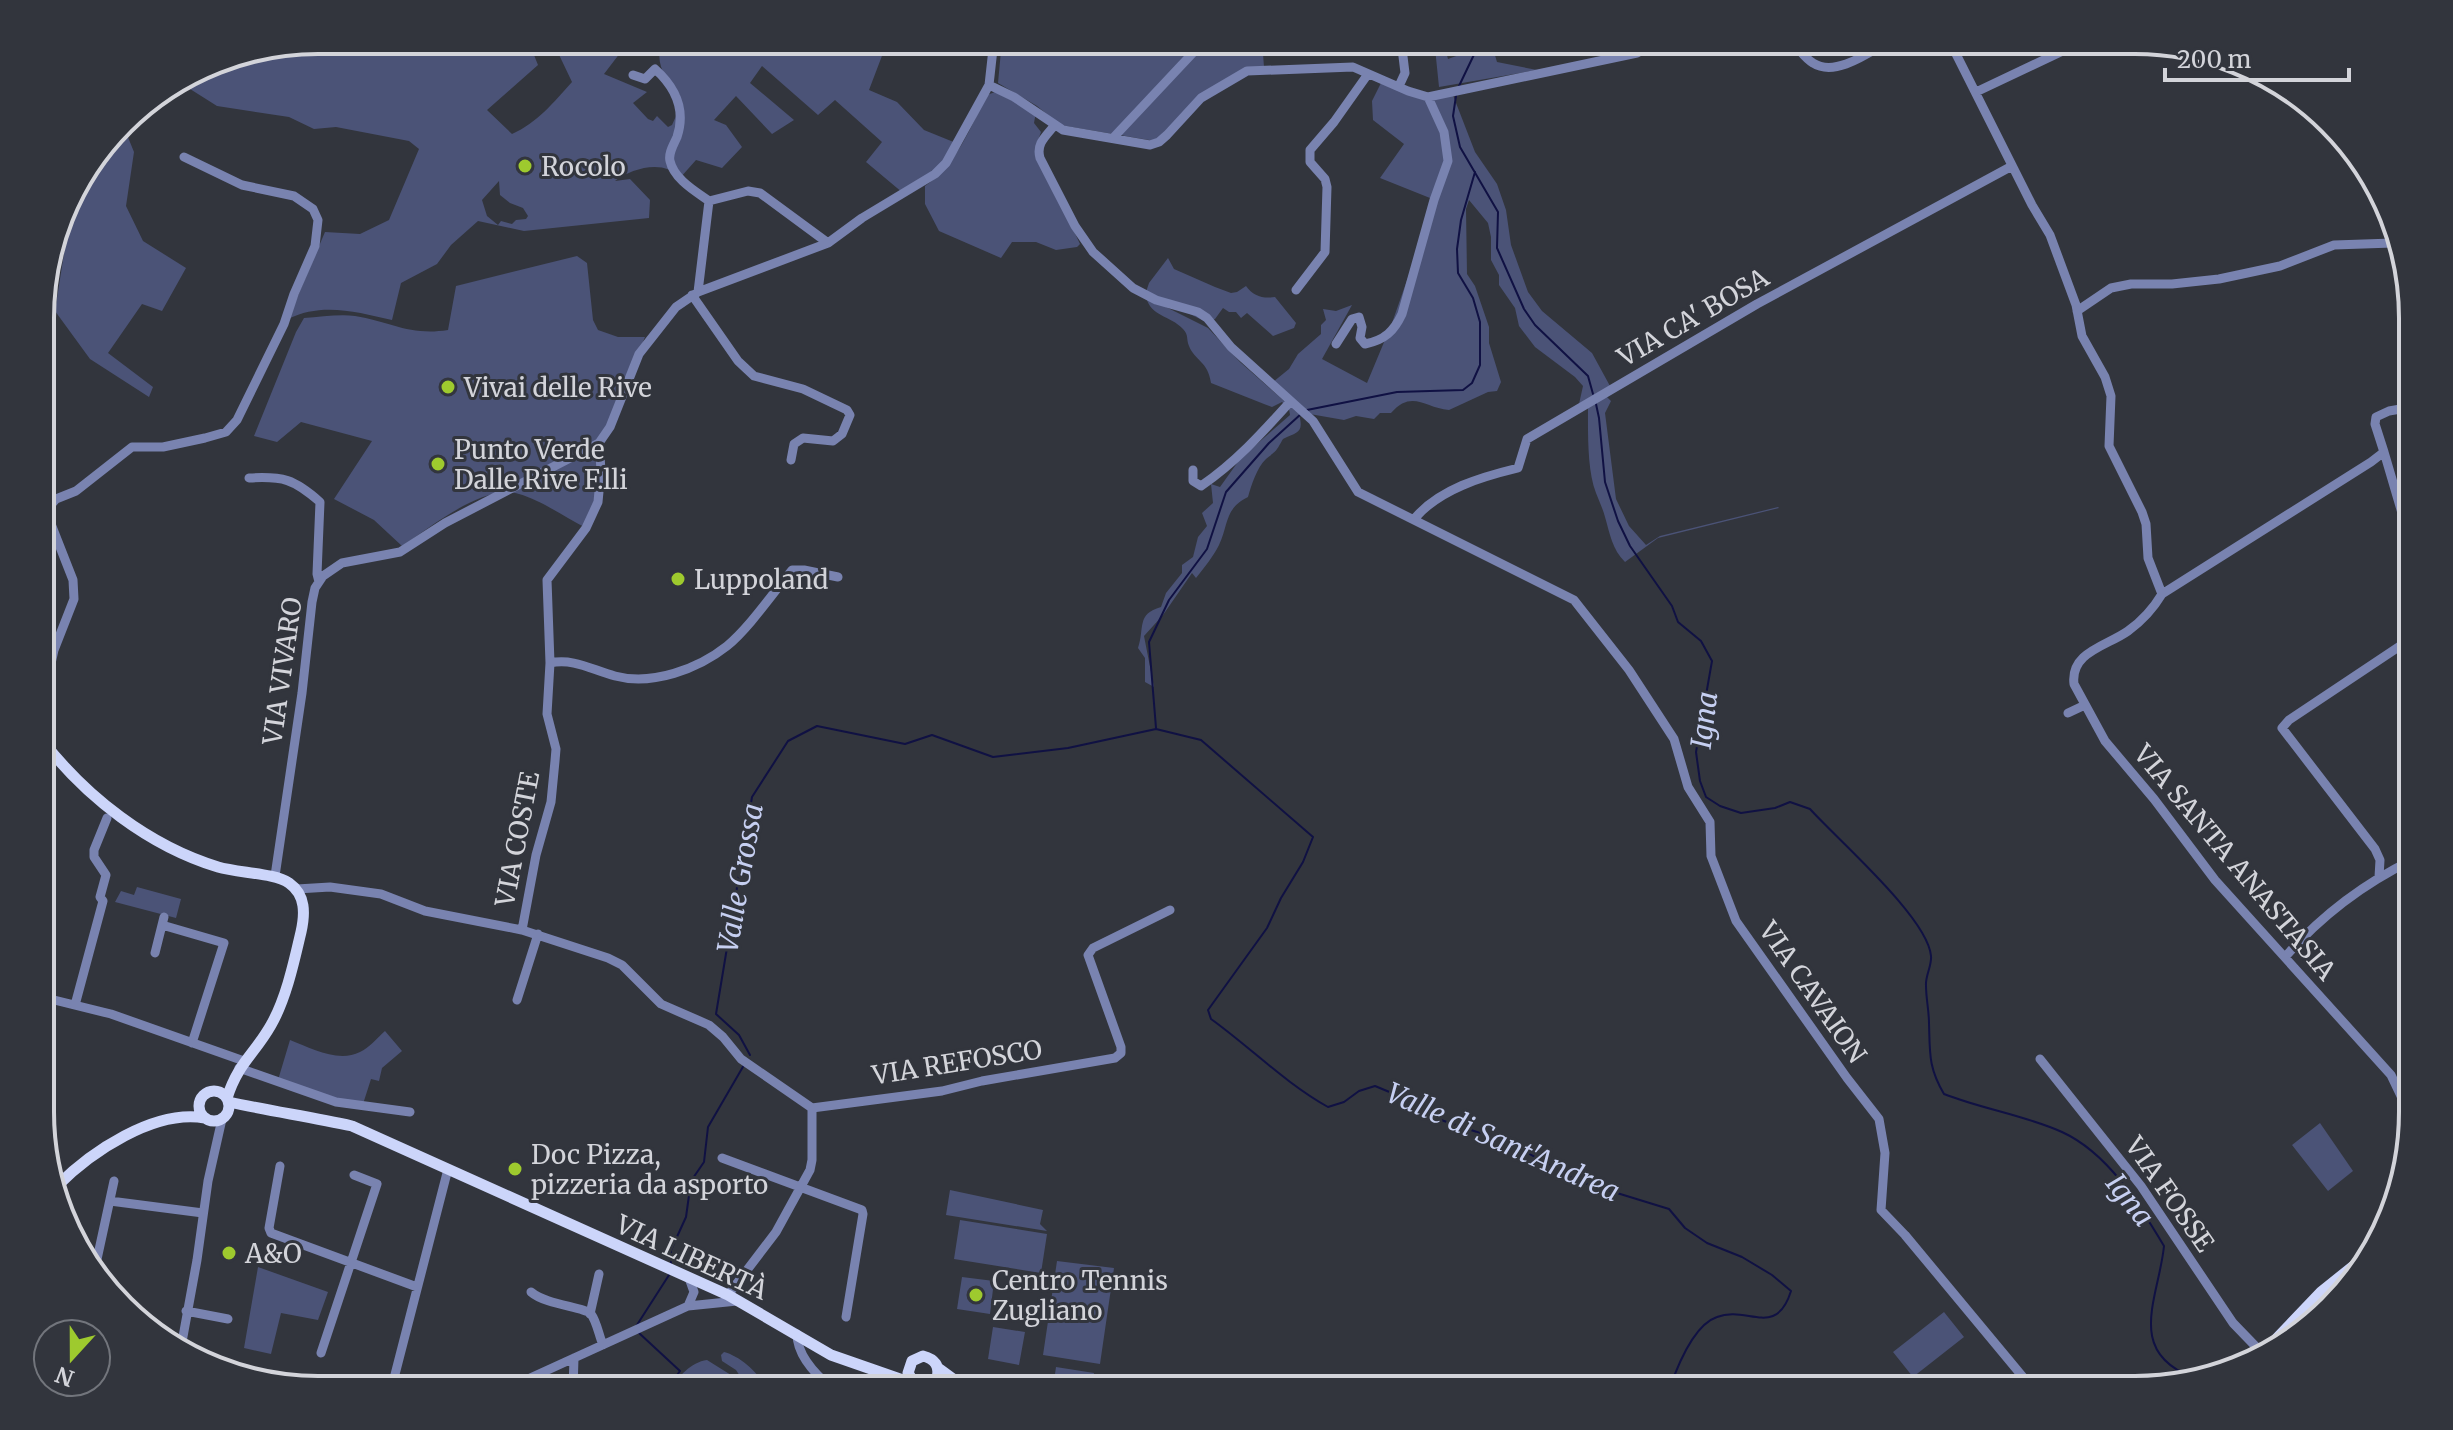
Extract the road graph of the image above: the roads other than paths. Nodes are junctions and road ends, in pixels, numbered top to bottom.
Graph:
1 (992, 54) edge
2 (1192, 54) edge
3 (1403, 54) edge
4 (1632, 54) edge
5 (1803, 54) edge
6 (1866, 54) edge
7 (1956, 54) edge
8 (2056, 54) edge
9 (1368, 74) junction
10 (633, 75) dead end
11 (989, 85) junction
12 (1399, 86) junction
13 (1976, 92) junction
14 (1428, 97) junction
15 (1054, 126) junction
16 (1113, 138) junction
17 (184, 157) dead end
18 (2012, 166) junction
19 (709, 201) junction
20 (828, 243) junction
21 (2388, 243) edge
22 (1296, 290) dead end
23 (695, 294) junction
24 (2077, 311) junction
25 (1336, 344) dead end
26 (1290, 402) junction
27 (2398, 409) edge
28 (599, 443) junction
29 (2384, 452) junction
30 (791, 460) dead end
31 (1193, 470) dead end
32 (249, 478) dead end
33 (2398, 500) edge
34 (54, 501) edge
35 (1415, 518) junction
36 (54, 532) edge
37 (838, 577) dead end
38 (319, 582) junction
39 (2162, 594) junction
40 (2398, 649) edge
41 (54, 650) edge
42 (550, 663) junction
43 (2085, 705) junction
44 (2068, 713) dead end
45 (54, 754) edge
46 (107, 818) dead end
47 (2398, 867) edge
48 (275, 876) junction
49 (2379, 877) junction
50 (297, 889) junction
51 (1170, 910) dead end
52 (522, 930) junction
53 (538, 934) junction
54 (155, 953) dead end
55 (2285, 957) junction
56 (54, 1000) edge
57 (517, 1000) dead end
58 (75, 1005) junction
59 (192, 1043) junction
60 (2040, 1059) dead end
61 (239, 1068) junction
62 (2398, 1090) edge
63 (216, 1091) junction
64 (228, 1100) junction
65 (200, 1103) junction
66 (812, 1108) junction
67 (260, 1109) junction
68 (410, 1112) dead end
69 (181, 1117) junction
70 (216, 1118) junction
71 (722, 1158) dead end
72 (280, 1166) dead end
73 (448, 1169) junction
74 (354, 1175) dead end
75 (63, 1180) edge
76 (114, 1181) dead end
77 (801, 1188) junction
78 (110, 1201) junction
79 (203, 1213) junction
80 (98, 1256) edge
81 (351, 1261) junction
82 (599, 1274) dead end
83 (689, 1278) junction
84 (417, 1287) junction
85 (710, 1287) junction
86 (531, 1292) dead end
87 (733, 1298) junction
88 (690, 1302) junction
89 (707, 1302) junction
90 (186, 1311) junction
91 (590, 1314) junction
92 (846, 1317) dead end
93 (228, 1319) dead end
94 (797, 1334) junction
95 (182, 1338) edge
96 (603, 1345) junction
97 (2254, 1347) edge
98 (321, 1353) dead end
99 (574, 1358) junction
100 (912, 1361) junction
101 (938, 1368) junction
102 (878, 1371) junction
103 (2021, 1375) edge
104 (395, 1376) edge
105 (535, 1376) edge
106 (573, 1376) edge
107 (819, 1376) edge
108 (892, 1376) edge
109 (911, 1376) edge
110 (937, 1376) edge
111 (948, 1376) edge

1 - 11 street
2 - 16 street
3 - 12 street
4 - 14 street
5 - 6 street
7 - 13 street
8 - 13 street
9 - 12 street
9 - 16 street
9 - 22 street
10 - 19 street
11 - 15 street
11 - 20 street
12 - 14 street
13 - 18 street
14 - 25 street
15 - 16 street
15 - 26 street
17 - 34 street
18 - 24 street
18 - 35 street, VIA CA' BOSA
19 - 20 street
19 - 23 street
20 - 23 street
21 - 24 street
23 - 28 street
23 - 30 street
24 - 39 street
26 - 31 street
26 - 35 street
27 - 29 street
28 - 38 street, VIA VIVARO
28 - 42 street, VIA COSTE
29 - 33 street
29 - 39 street, VIA SANTA ANASTASIA
32 - 38 street
35 - 103 street, VIA CAVAION
36 - 41 street
37 - 42 street
38 - 48 street, VIA VIVARO
39 - 43 street, VIA SANTA ANASTASIA
40 - 49 street
42 - 52 street, VIA COSTE
43 - 44 street
43 - 55 street, VIA SANTA ANASTASIA
45 - 48 main road
46 - 58 street
47 - 49 street
48 - 50 main road
49 - 55 street
50 - 52 street
50 - 61 main road
51 - 66 street, VIA REFOSCO
52 - 53 street
53 - 57 street
53 - 66 street
54 - 59 street
55 - 62 street, VIA SANTA ANASTASIA
56 - 58 street
58 - 59 street
59 - 61 street
60 - 97 street, VIA FOSSE
61 - 63 main road
61 - 64 main road
61 - 68 street
63 - 64 main road
63 - 65 main road
64 - 67 main road, VIA LIBERTÀ
64 - 70 main road
65 - 69 main road, VIA LIBERTÀ
65 - 70 main road
66 - 77 street
67 - 70 main road, VIA LIBERTÀ
67 - 73 main road, VIA LIBERTÀ
69 - 70 main road, VIA LIBERTÀ
69 - 75 main road, VIA LIBERTÀ
70 - 79 street
71 - 77 street
72 - 81 street
73 - 83 main road, VIA LIBERTÀ
73 - 84 street
74 - 81 street
76 - 78 street
77 - 87 street
77 - 92 street
78 - 79 street
78 - 80 street
79 - 90 street
81 - 84 street
81 - 98 street
82 - 91 street
83 - 85 main road, VIA LIBERTÀ
83 - 88 street
84 - 104 street
85 - 87 main road, VIA LIBERTÀ
85 - 88 street
85 - 89 street
86 - 91 street
87 - 89 street
87 - 94 main road, VIA LIBERTÀ
88 - 89 street
88 - 96 street
90 - 93 street
90 - 95 street
91 - 96 street
94 - 102 main road, VIA LIBERTÀ
94 - 107 street
96 - 99 street
99 - 105 street
99 - 106 street
100 - 101 main road
100 - 102 main road
100 - 109 main road
101 - 110 main road
101 - 111 main road
102 - 108 main road, VIA LIBERTÀ

